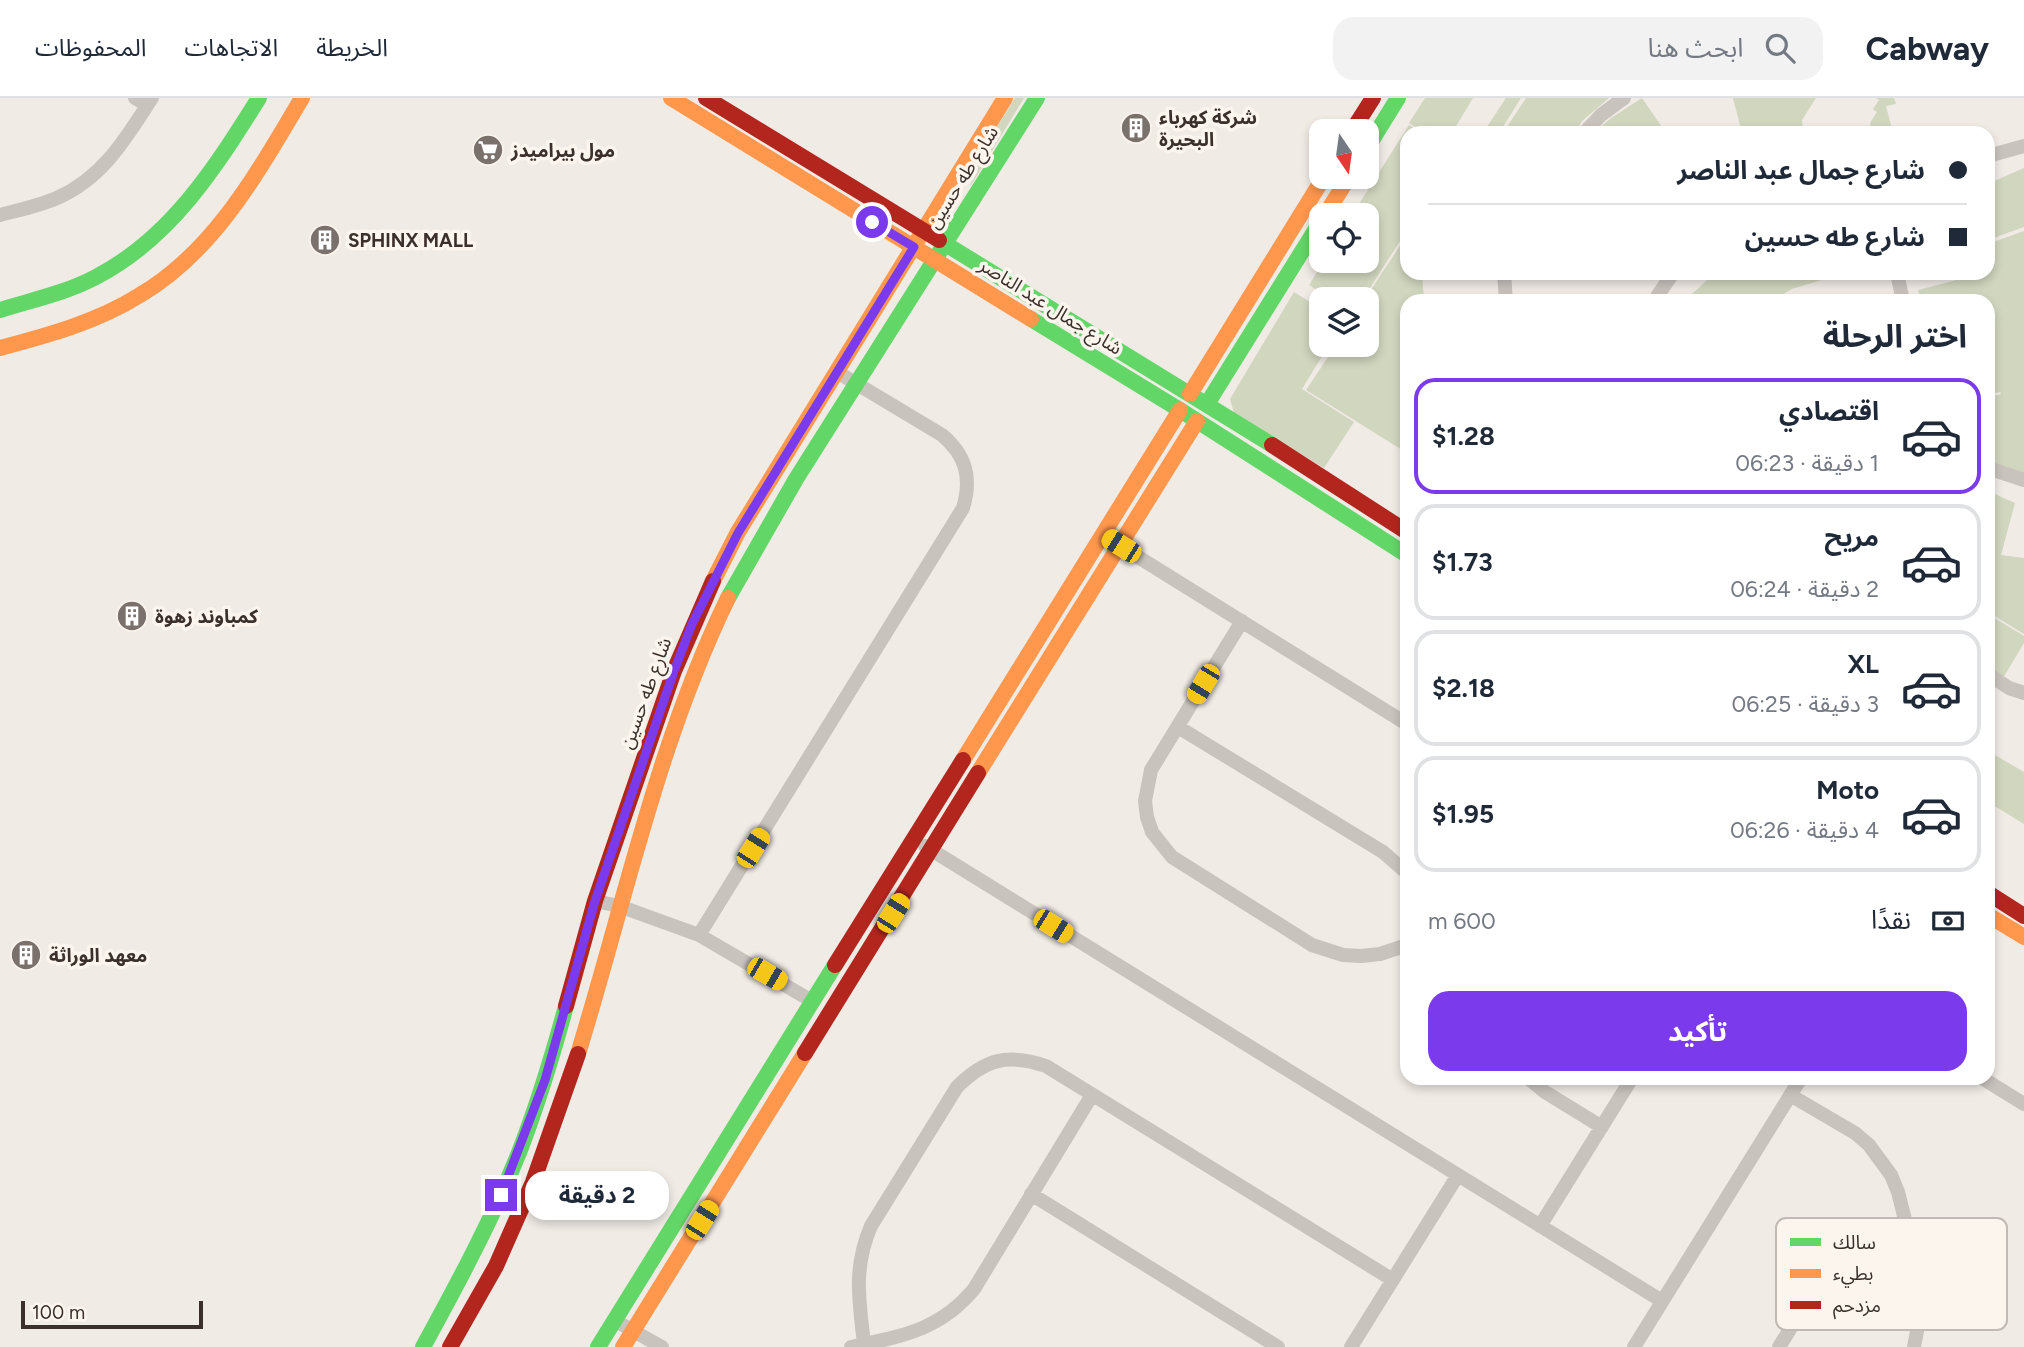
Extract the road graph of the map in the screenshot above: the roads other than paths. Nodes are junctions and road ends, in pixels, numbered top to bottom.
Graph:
1 (259, 98) edge
2 (302, 98) edge
3 (671, 98) edge
4 (706, 98) edge
5 (1005, 98) edge
6 (1037, 98) edge
7 (1373, 98) edge
8 (1398, 98) edge
9 (1624, 98) edge
10 (145, 100) edge
11 (1360, 119) edge
12 (1591, 126) edge
13 (1379, 129) edge
14 (2024, 146) edge
15 (1995, 154) edge
16 (1317, 189) edge
17 (881, 206) junction
18 (0, 215) edge
19 (872, 222) junction
20 (923, 231) junction
21 (1309, 240) edge
22 (945, 243) junction
23 (914, 247) junction
24 (935, 260) junction
25 (1034, 298) junction
26 (0, 310) edge
27 (1024, 314) junction
28 (0, 348) edge
29 (838, 372) junction
30 (856, 383) junction
31 (1190, 394) junction
32 (1207, 404) junction
33 (1180, 410) junction
34 (1197, 421) junction
35 (1995, 470) edge
36 (2024, 480) edge
37 (1352, 496) junction
38 (1376, 512) junction
39 (1341, 513) junction
40 (1400, 527) edge
41 (1365, 528) junction
42 (1103, 535) junction
43 (1121, 546) junction
44 (1400, 550) edge
45 (1242, 621) junction
46 (1995, 679) edge
47 (2024, 693) edge
48 (1400, 720) edge
49 (1178, 727) junction
50 (914, 839) junction
51 (932, 850) junction
52 (1400, 867) edge
53 (1995, 897) edge
54 (595, 901) junction
55 (619, 906) junction
56 (2024, 916) edge
57 (1995, 919) edge
58 (699, 935) junction
59 (2024, 937) edge
60 (1400, 947) edge
61 (812, 1001) junction
62 (1536, 1085) edge
63 (1628, 1085) edge
64 (1796, 1085) edge
65 (1993, 1085) edge
66 (1091, 1095) junction
67 (1790, 1095) junction
68 (2024, 1104) edge
69 (1602, 1127) junction
70 (1458, 1175) junction
71 (1031, 1194) junction
72 (1905, 1218) edge
73 (1540, 1226) junction
74 (1393, 1280) junction
75 (1662, 1301) junction
76 (614, 1321) junction
77 (1790, 1330) edge
78 (1918, 1330) edge
79 (633, 1331) junction
80 (857, 1345) edge
81 (424, 1347) edge
82 (450, 1347) edge
83 (598, 1347) edge
84 (623, 1347) edge
85 (662, 1347) edge
86 (1278, 1347) edge
87 (1351, 1347) edge
88 (1634, 1347) edge
89 (1779, 1347) edge
90 (1914, 1347) edge

1 - 26 main road
2 - 28 main road
3 - 19 main road, شارع جمال عبد الناصر
4 - 17 main road, شارع جمال عبد الناصر
5 - 20 main road, شارع طه حسين
6 - 22 main road, شارع طه حسين
7 - 11 main road
8 - 13 main road
9 - 12 street
10 - 18 street
14 - 15 street
16 - 31 main road
17 - 19 main road
17 - 20 main road, شارع جمال عبد الناصر
19 - 23 main road, شارع جمال عبد الناصر
20 - 22 main road, شارع جمال عبد الناصر
20 - 23 main road, شارع طه حسين
21 - 32 main road
22 - 24 main road, شارع طه حسين
22 - 25 main road, شارع جمال عبد الناصر
23 - 24 main road, شارع جمال عبد الناصر
23 - 29 main road, شارع طه حسين
24 - 27 main road, شارع جمال عبد الناصر
24 - 30 main road, شارع طه حسين
25 - 27 main road
25 - 31 main road, شارع جمال عبد الناصر
27 - 33 main road, شارع جمال عبد الناصر
29 - 30 street
29 - 54 main road, شارع طه حسين
30 - 55 main road, شارع طه حسين
30 - 58 street
31 - 32 main road, شارع جمال عبد الناصر
32 - 37 main road, شارع جمال عبد الناصر
33 - 34 main road, شارع جمال عبد الناصر
33 - 42 main road
34 - 39 main road, شارع جمال عبد الناصر
34 - 43 main road
35 - 36 street
37 - 38 main road, شارع جمال عبد الناصر
37 - 39 main road
38 - 40 main road, شارع جمال عبد الناصر
38 - 41 main road
39 - 41 main road, شارع جمال عبد الناصر
41 - 44 main road, شارع جمال عبد الناصر
42 - 43 street
42 - 50 main road
43 - 45 street
43 - 51 main road
45 - 48 street
45 - 49 street
46 - 47 street
49 - 52 street
49 - 60 street
50 - 51 street
50 - 61 main road
51 - 70 street
51 - 79 main road
53 - 56 main road
54 - 55 street
54 - 81 main road, شارع طه حسين
55 - 58 street
55 - 82 main road, شارع طه حسين
57 - 59 main road
58 - 61 street
61 - 76 main road
62 - 69 street
63 - 69 street
64 - 67 street
65 - 68 street
66 - 71 street
66 - 74 street
66 - 80 street
67 - 72 street
67 - 75 street
69 - 73 street
70 - 73 street
70 - 74 street
71 - 80 street
71 - 86 street
73 - 75 street
74 - 87 street
75 - 88 street
76 - 79 street
76 - 83 main road
77 - 89 street
78 - 90 street
79 - 84 main road
79 - 85 street

